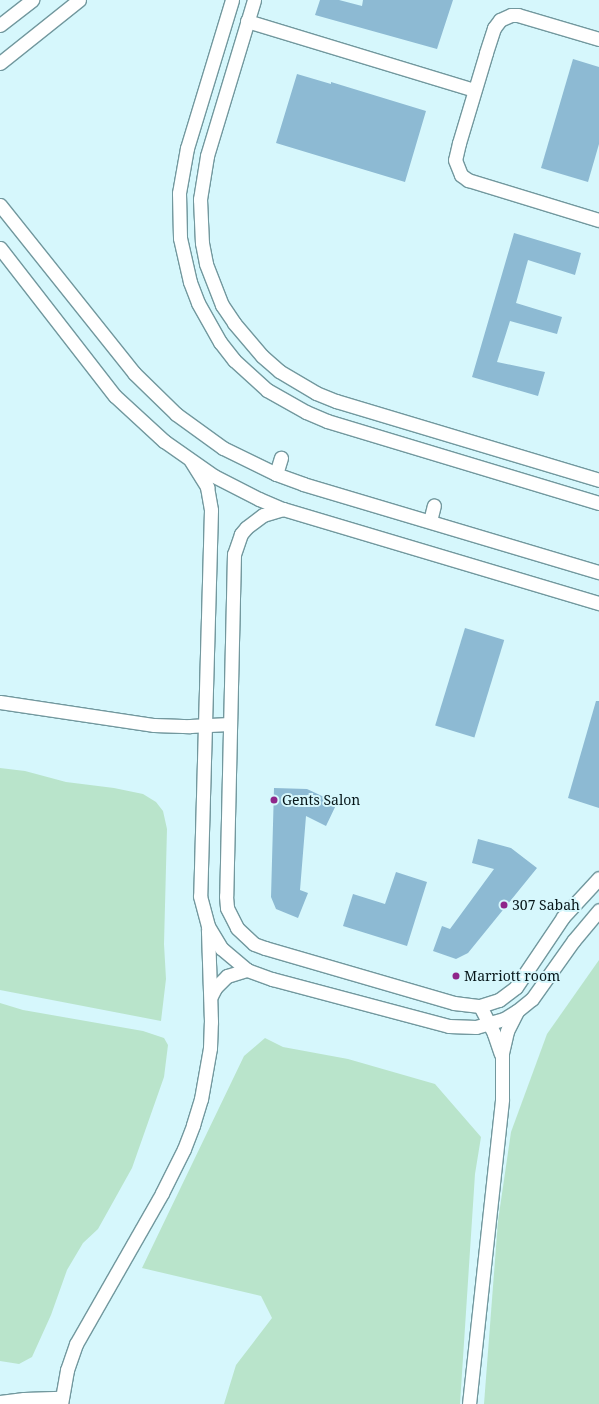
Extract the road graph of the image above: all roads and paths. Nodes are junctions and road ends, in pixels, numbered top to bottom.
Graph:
1 (32, 0) edge
2 (79, 0) edge
3 (232, 0) edge
4 (254, 0) edge
5 (247, 21) junction
6 (0, 25) edge
7 (599, 39) edge
8 (0, 63) edge
9 (474, 90) junction
10 (0, 205) edge
11 (599, 220) edge
12 (0, 248) edge
13 (281, 458) dead end
14 (191, 461) junction
15 (276, 474) junction
16 (599, 480) edge
17 (599, 503) edge
18 (434, 505) dead end
19 (283, 509) junction
20 (430, 521) junction
21 (599, 572) edge
22 (599, 603) edge
23 (0, 694) edge
24 (0, 702) edge
25 (28, 707) junction
26 (229, 724) junction
27 (206, 725) junction
28 (599, 878) edge
29 (599, 910) edge
30 (208, 926) junction
31 (247, 970) junction
32 (211, 996) junction
33 (480, 1006) junction
34 (518, 1011) junction
35 (490, 1024) junction
36 (502, 1064) junction
37 (61, 1401) edge
38 (0, 1402) edge
39 (469, 1404) edge

1 - 6 street
2 - 8 street
3 - 17 street
4 - 5 street
5 - 9 street
5 - 16 street
7 - 9 street
9 - 11 street
10 - 15 street
12 - 14 street
13 - 15 street
14 - 19 street
14 - 27 street
15 - 20 street
18 - 20 street
19 - 22 street
19 - 26 street
20 - 21 street
23 - 25 street
24 - 25 street
25 - 27 street
26 - 27 street
26 - 33 street
27 - 30 street
28 - 33 street
29 - 34 street
30 - 31 street
30 - 32 street
31 - 32 street
31 - 35 street
32 - 37 street
33 - 35 street
34 - 35 street
34 - 36 street
35 - 36 street
36 - 39 street
37 - 38 street

